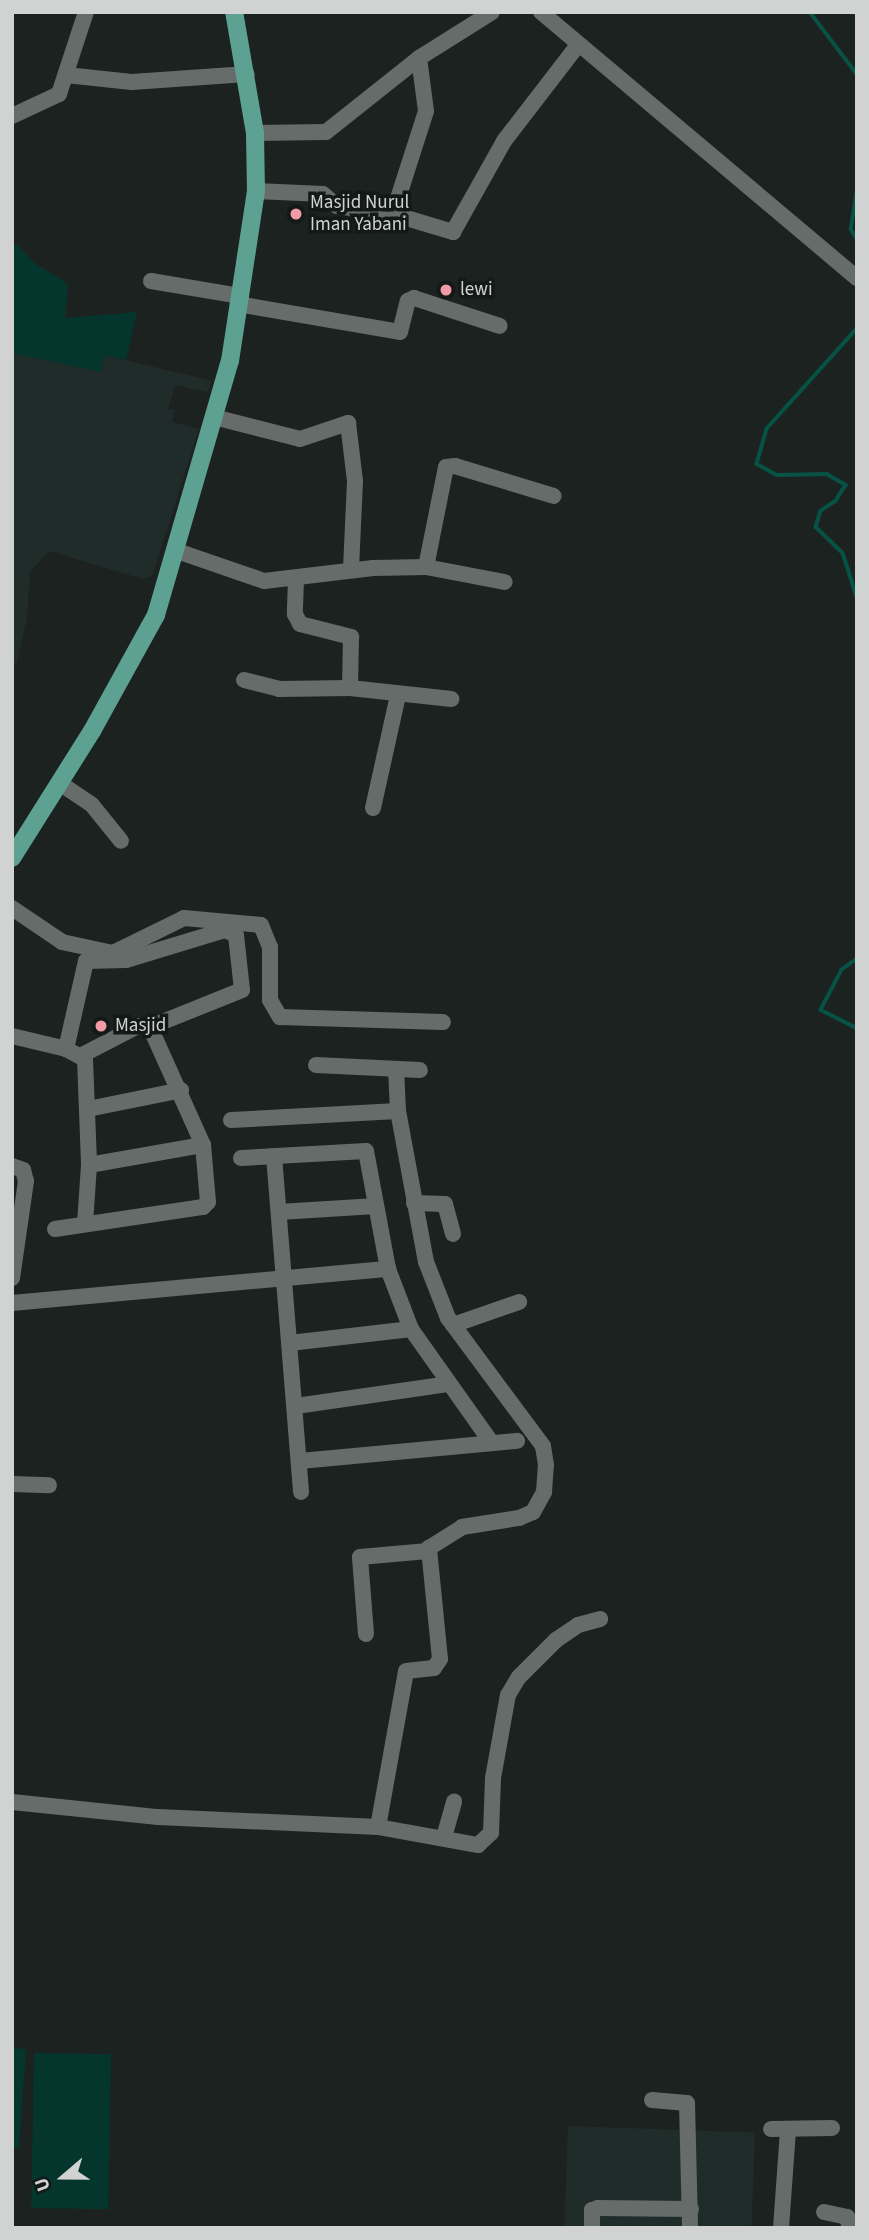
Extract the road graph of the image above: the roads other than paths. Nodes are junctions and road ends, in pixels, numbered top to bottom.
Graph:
1 (86, 12) edge
2 (234, 12) edge
3 (492, 12) edge
4 (541, 12) edge
5 (579, 45) junction
6 (422, 68) junction
7 (247, 74) junction
8 (66, 75) junction
9 (12, 116) edge
10 (255, 133) junction
11 (256, 191) junction
12 (393, 214) junction
13 (857, 278) edge
14 (151, 281) dead end
15 (240, 300) junction
16 (500, 326) dead end
17 (214, 416) junction
18 (554, 496) dead end
19 (177, 551) junction
20 (426, 568) junction
21 (351, 570) junction
22 (296, 579) junction
23 (505, 583) dead end
24 (244, 680) dead end
25 (350, 688) junction
26 (398, 695) junction
27 (451, 699) dead end
28 (61, 784) junction
29 (373, 808) dead end
30 (121, 841) dead end
31 (12, 858) edge
32 (12, 908) edge
33 (443, 1022) dead end
34 (150, 1027) junction
35 (12, 1036) edge
36 (66, 1049) junction
37 (82, 1055) junction
38 (316, 1065) dead end
39 (396, 1069) junction
40 (420, 1070) dead end
41 (181, 1090) junction
42 (88, 1109) junction
43 (398, 1111) junction
44 (231, 1120) dead end
45 (203, 1145) junction
46 (274, 1156) junction
47 (241, 1158) dead end
48 (89, 1165) junction
49 (12, 1166) edge
50 (414, 1203) junction
51 (376, 1206) junction
52 (279, 1212) junction
53 (85, 1224) junction
54 (55, 1229) dead end
55 (453, 1234) dead end
56 (388, 1269) junction
57 (282, 1277) junction
58 (12, 1278) edge
59 (519, 1302) dead end
60 (12, 1303) edge
61 (453, 1325) junction
62 (411, 1329) junction
63 (290, 1343) junction
64 (449, 1384) junction
65 (296, 1406) junction
66 (517, 1441) dead end
67 (491, 1442) junction
68 (300, 1461) junction
69 (12, 1484) edge
70 (49, 1485) dead end
71 (301, 1492) dead end
72 (428, 1551) junction
73 (600, 1619) dead end
74 (366, 1634) dead end
75 (454, 1801) dead end
76 (12, 1802) edge
77 (378, 1826) junction
78 (444, 1837) junction
79 (652, 2100) dead end
80 (832, 2128) dead end
81 (771, 2129) dead end
82 (788, 2130) junction
83 (691, 2209) junction
84 (824, 2212) dead end
85 (592, 2228) edge
86 (690, 2228) edge
87 (780, 2228) edge
88 (850, 2228) edge

1 - 8 street
2 - 7 main road
3 - 6 street
4 - 5 street
5 - 12 street
5 - 13 street
6 - 10 street
6 - 12 street
7 - 8 street
7 - 10 main road
8 - 9 street
10 - 11 main road
11 - 12 street
11 - 15 main road
14 - 15 street
15 - 16 street
15 - 17 main road
17 - 19 main road
17 - 21 street
18 - 20 street
19 - 22 street
19 - 28 main road
20 - 21 street
20 - 23 street
21 - 22 street
22 - 25 street
24 - 25 street
25 - 26 street
26 - 27 street
26 - 29 street
28 - 30 street
28 - 31 main road
32 - 33 street
34 - 36 street
34 - 37 street
34 - 41 street
35 - 36 street
36 - 37 street
37 - 42 street
38 - 39 street
39 - 40 street
39 - 43 street
41 - 42 street
41 - 45 street
42 - 48 street
43 - 44 street
43 - 50 street
45 - 48 street
45 - 53 street
46 - 47 street
46 - 51 street
46 - 52 street
48 - 53 street
49 - 58 street
50 - 55 street
50 - 61 street
51 - 52 street
51 - 56 street
52 - 57 street
53 - 54 street
56 - 57 street
56 - 62 street
57 - 60 street
57 - 63 street
59 - 61 street
61 - 72 street
62 - 63 street
62 - 64 street
63 - 65 street
64 - 65 street
64 - 67 street
65 - 68 street
66 - 67 street
67 - 68 street
68 - 71 street
69 - 70 street
72 - 74 street
72 - 77 street
73 - 78 street
75 - 78 street
76 - 77 street
77 - 78 street
79 - 83 street
80 - 82 street
81 - 82 street
82 - 87 street
83 - 85 street
83 - 86 street
84 - 88 street

